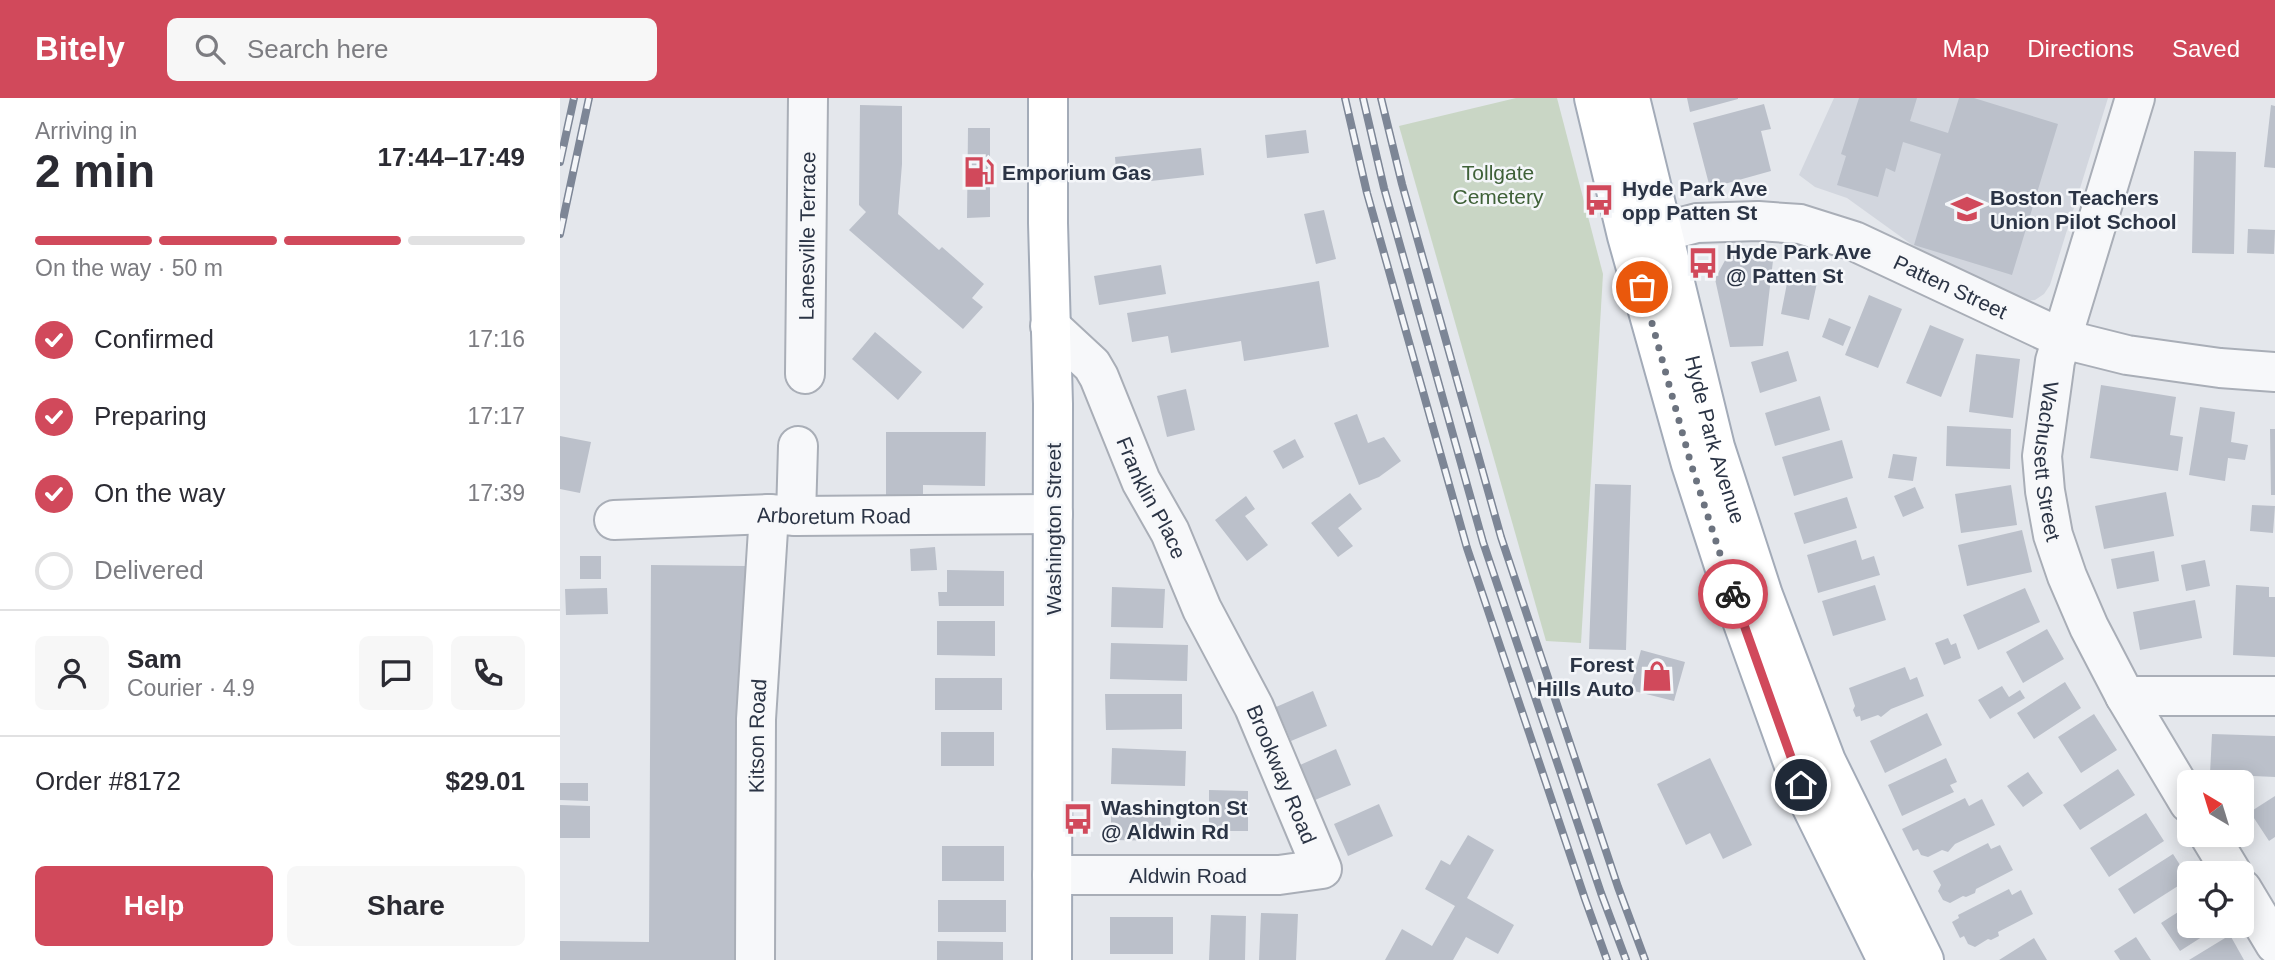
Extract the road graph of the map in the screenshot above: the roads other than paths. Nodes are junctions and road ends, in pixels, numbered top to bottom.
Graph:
1 (808, 98) edge
2 (1048, 98) edge
3 (1594, 98) edge
4 (1630, 98) edge
5 (2135, 98) edge
6 (1645, 234) junction
7 (1051, 326) junction
8 (2063, 339) junction
9 (2275, 372) edge
10 (804, 374) dead end
11 (798, 446) dead end
12 (1053, 514) junction
13 (783, 515) junction
14 (614, 520) dead end
15 (1240, 680) joint
16 (1779, 680) junction
17 (2125, 696) junction
18 (2275, 696) edge
19 (2177, 783) edge
20 (1322, 869) joint
21 (1052, 875) junction
22 (2254, 909) edge
23 (2275, 944) edge
24 (755, 960) edge
25 (1052, 960) edge
26 (1887, 960) edge
27 (1924, 960) edge

1 - 10 street, Lanesville Terrace
2 - 7 main road, Washington Street
3 - 6 main road, Hyde Park Avenue
4 - 6 main road, Hyde Park Avenue
5 - 8 street, Wachusett Street
6 - 8 street, Patten Street
6 - 16 main road, Hyde Park Avenue
7 - 12 main road, Washington Street
7 - 15 street, Franklin Place
8 - 9 street, Patten Street
8 - 17 street, Wachusett Street
11 - 13 street
12 - 13 street, Arboretum Road
12 - 21 main road, Washington Street
13 - 14 street, Arboretum Road
13 - 24 street, Kitson Road
15 - 20 street, Brookway Road
16 - 26 main road, Hyde Park Avenue
16 - 27 main road, Hyde Park Avenue
17 - 18 street
17 - 19 street, Wachusett Street
20 - 21 street, Aldwin Road
21 - 25 main road, Washington Street
22 - 23 street

